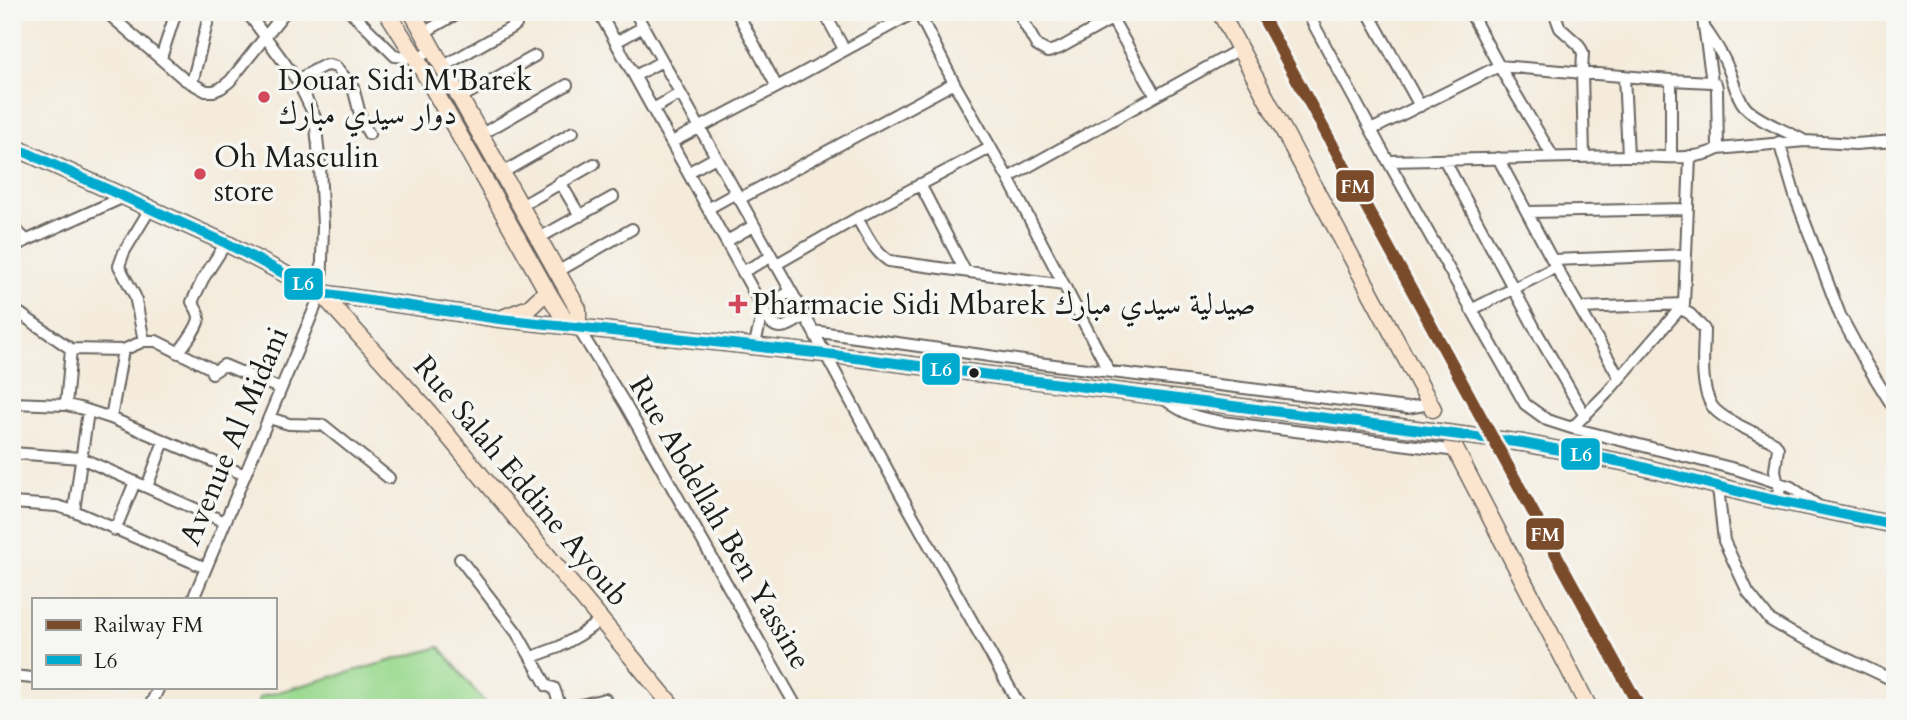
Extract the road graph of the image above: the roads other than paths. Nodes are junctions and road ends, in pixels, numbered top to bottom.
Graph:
1 (106, 12) edge
2 (176, 12) edge
3 (210, 12) edge
4 (247, 12) edge
5 (285, 12) edge
6 (351, 12) edge
7 (387, 12) edge
8 (412, 12) edge
9 (460, 12) edge
10 (599, 12) edge
11 (635, 12) edge
12 (737, 12) edge
13 (824, 12) edge
14 (916, 12) edge
15 (1018, 12) edge
16 (1220, 12) edge
17 (1307, 12) edge
18 (1368, 12) edge
19 (1470, 12) edge
20 (1554, 12) edge
21 (1702, 12) edge
22 (1110, 15) edge
23 (516, 25) dead end
24 (643, 27) junction
25 (1706, 30) junction
26 (423, 33) junction
27 (266, 36) junction
28 (616, 42) junction
29 (844, 49) junction
30 (1240, 49) junction
31 (432, 50) junction
32 (535, 56) dead end
33 (161, 58) junction
34 (416, 58) junction
35 (662, 61) junction
36 (1499, 66) junction
37 (442, 67) junction
38 (1582, 72) junction
39 (635, 76) junction
40 (1624, 76) junction
41 (298, 80) junction
42 (1671, 80) junction
43 (1713, 82) junction
44 (192, 83) junction
45 (954, 83) junction
46 (568, 85) dead end
47 (777, 87) junction
48 (679, 94) junction
49 (1155, 95) junction
50 (460, 98) junction
51 (1420, 106) junction
52 (653, 109) junction
53 (698, 127) junction
54 (1371, 130) junction
55 (573, 132) dead end
56 (369, 134) dead end
57 (481, 135) junction
58 (1805, 141) junction
59 (1895, 141) edge
60 (672, 142) junction
61 (1779, 142) junction
62 (12, 146) edge
63 (990, 148) junction
64 (1718, 149) junction
65 (1628, 155) junction
66 (1584, 156) junction
67 (1671, 156) junction
68 (1690, 156) junction
69 (716, 157) junction
70 (1553, 157) junction
71 (1498, 158) junction
72 (1388, 161) junction
73 (1446, 161) junction
74 (594, 164) dead end
75 (689, 172) junction
76 (502, 173) junction
77 (1008, 177) junction
78 (561, 182) junction
79 (920, 184) junction
80 (737, 196) junction
81 (124, 197) junction
82 (613, 197) dead end
83 (521, 206) junction
84 (709, 208) junction
85 (150, 209) junction
86 (1687, 209) junction
87 (1527, 212) junction
88 (580, 216) junction
89 (857, 218) junction
90 (12, 226) edge
91 (753, 226) junction
92 (632, 229) dead end
93 (539, 238) junction
94 (26, 240) junction
95 (727, 241) junction
96 (226, 243) junction
97 (12, 247) edge
98 (1686, 256) junction
99 (773, 261) junction
100 (1555, 263) junction
101 (744, 271) junction
102 (965, 271) junction
103 (557, 272) junction
104 (1064, 285) junction
105 (1513, 288) junction
106 (547, 291) junction
107 (791, 291) junction
108 (321, 293) junction
109 (1682, 306) junction
110 (12, 308) edge
111 (1580, 308) junction
112 (764, 309) junction
113 (1471, 310) junction
114 (805, 316) junction
115 (500, 319) junction
116 (578, 328) junction
117 (813, 331) junction
118 (144, 341) junction
119 (754, 347) junction
120 (71, 349) junction
121 (123, 350) junction
122 (178, 353) junction
123 (825, 354) junction
124 (1110, 371) junction
125 (1619, 377) junction
126 (281, 389) junction
127 (1163, 398) junction
128 (12, 403) edge
129 (66, 405) junction
130 (1431, 407) joint
131 (1895, 410) edge
132 (89, 411) junction
133 (1585, 416) junction
134 (111, 418) junction
135 (269, 418) junction
136 (1572, 428) junction
137 (164, 441) junction
138 (1454, 447) joint
139 (12, 453) edge
140 (81, 458) junction
141 (245, 475) junction
142 (389, 478) dead end
143 (135, 482) junction
144 (1777, 482) junction
145 (1718, 486) junction
146 (147, 487) junction
147 (1781, 502) junction
148 (12, 503) edge
149 (74, 511) junction
150 (1824, 511) junction
151 (225, 522) junction
152 (1895, 525) edge
153 (115, 530) junction
154 (460, 559) dead end
155 (206, 568) junction
156 (193, 598) edge
157 (601, 620) junction
158 (532, 657) junction
159 (12, 676) edge
160 (32, 678) edge
161 (1895, 681) edge
162 (159, 688) edge
163 (149, 708) edge
164 (561, 708) edge
165 (569, 708) edge
166 (607, 708) edge
167 (674, 708) edge
168 (797, 708) edge
169 (1021, 708) edge
170 (1589, 708) edge

1 - 33 street
2 - 33 street
3 - 44 street
4 - 27 street
5 - 27 street
6 - 34 street
7 - 34 street
8 - 26 street
9 - 26 street
10 - 28 street
11 - 24 street
12 - 47 street
13 - 29 street
14 - 29 street
14 - 45 street
15 - 22 street
16 - 30 street
17 - 54 street
18 - 51 street
19 - 36 street
20 - 38 street
21 - 25 street
22 - 49 street
23 - 37 street
24 - 28 street
24 - 35 street
25 - 43 street
25 - 58 street
26 - 31 street
27 - 41 street
27 - 44 street
28 - 39 street
29 - 47 street
30 - 49 street
30 - 130 street
31 - 34 street
31 - 37 street
32 - 50 street
33 - 44 street
34 - 106 street
35 - 39 street
35 - 48 street
36 - 38 street
36 - 51 street
36 - 70 street
37 - 50 street
38 - 40 street
38 - 66 street
39 - 52 street
40 - 42 street
40 - 65 street
41 - 56 street
41 - 108 street
42 - 43 street
42 - 67 street
43 - 64 street
45 - 63 street
45 - 80 street
46 - 57 street
47 - 53 street
48 - 52 street
48 - 53 street
49 - 77 street
50 - 57 street
51 - 54 street
52 - 60 street
53 - 60 street
53 - 69 street
54 - 72 street
55 - 76 street
57 - 76 street
58 - 59 street
58 - 61 street
60 - 75 street
61 - 64 street
61 - 131 street
62 - 81 street
63 - 77 street
63 - 79 street
64 - 68 street
65 - 66 street
65 - 67 street
66 - 70 street
67 - 68 street
68 - 86 street
69 - 75 street
69 - 80 street
70 - 71 street
71 - 73 street
71 - 87 street
72 - 73 street
72 - 113 street
73 - 105 street
74 - 78 street
75 - 84 street
76 - 83 street
77 - 104 street
78 - 83 street
78 - 88 street
79 - 89 street
79 - 102 street
80 - 84 street
80 - 91 street
81 - 85 street
81 - 94 street
82 - 88 street
83 - 93 street
84 - 95 street
85 - 96 street
85 - 118 street
86 - 87 street
86 - 98 street
87 - 100 street
88 - 93 street
89 - 99 street
89 - 102 street
90 - 94 street
91 - 95 street
91 - 99 street
92 - 103 street
93 - 103 street
94 - 97 street
95 - 101 street
96 - 108 street
96 - 122 street
98 - 100 street
98 - 109 street
99 - 101 street
99 - 107 street
100 - 105 street
100 - 111 street
101 - 112 street
102 - 104 street
103 - 116 street
104 - 124 street
105 - 113 street
105 - 133 street
106 - 115 street
106 - 116 street
107 - 112 street
107 - 114 street
108 - 115 street
108 - 126 street, Avenue Al Midani
108 - 157 street, Rue Salah Eddine Ayoub
109 - 111 street
109 - 125 street
109 - 144 street
110 - 120 street
111 - 125 street
112 - 114 street
112 - 119 street
113 - 136 street
114 - 117 street
115 - 116 street
116 - 119 street
116 - 168 street, Rue Abdellah Ben Yassine
117 - 123 street
117 - 124 street
118 - 121 street
118 - 122 street
119 - 123 street
120 - 121 street
120 - 129 street
121 - 134 street
122 - 126 street
123 - 127 street
123 - 169 street
124 - 130 street
125 - 133 street
126 - 135 street, Avenue Al Midani
127 - 138 street
127 - 145 street, bridge
128 - 129 street
129 - 132 street
132 - 134 street
132 - 140 street
133 - 136 street
134 - 137 street
135 - 141 street, Avenue Al Midani
135 - 142 street
136 - 144 street
137 - 141 street
137 - 146 street
138 - 170 street
139 - 140 street
140 - 143 street
140 - 149 street
141 - 151 street, Avenue Al Midani
143 - 146 street
143 - 153 street
144 - 147 street
144 - 150 street
145 - 147 street
145 - 161 street
146 - 151 street
147 - 150 street
148 - 149 street
149 - 153 street
150 - 152 street
151 - 155 street, Avenue Al Midani
153 - 155 street
154 - 158 street
155 - 156 street, Avenue Al Midani
157 - 158 street
157 - 167 street, Rue Salah Eddine Ayoub
158 - 164 street
159 - 160 street
162 - 163 street
165 - 166 street

